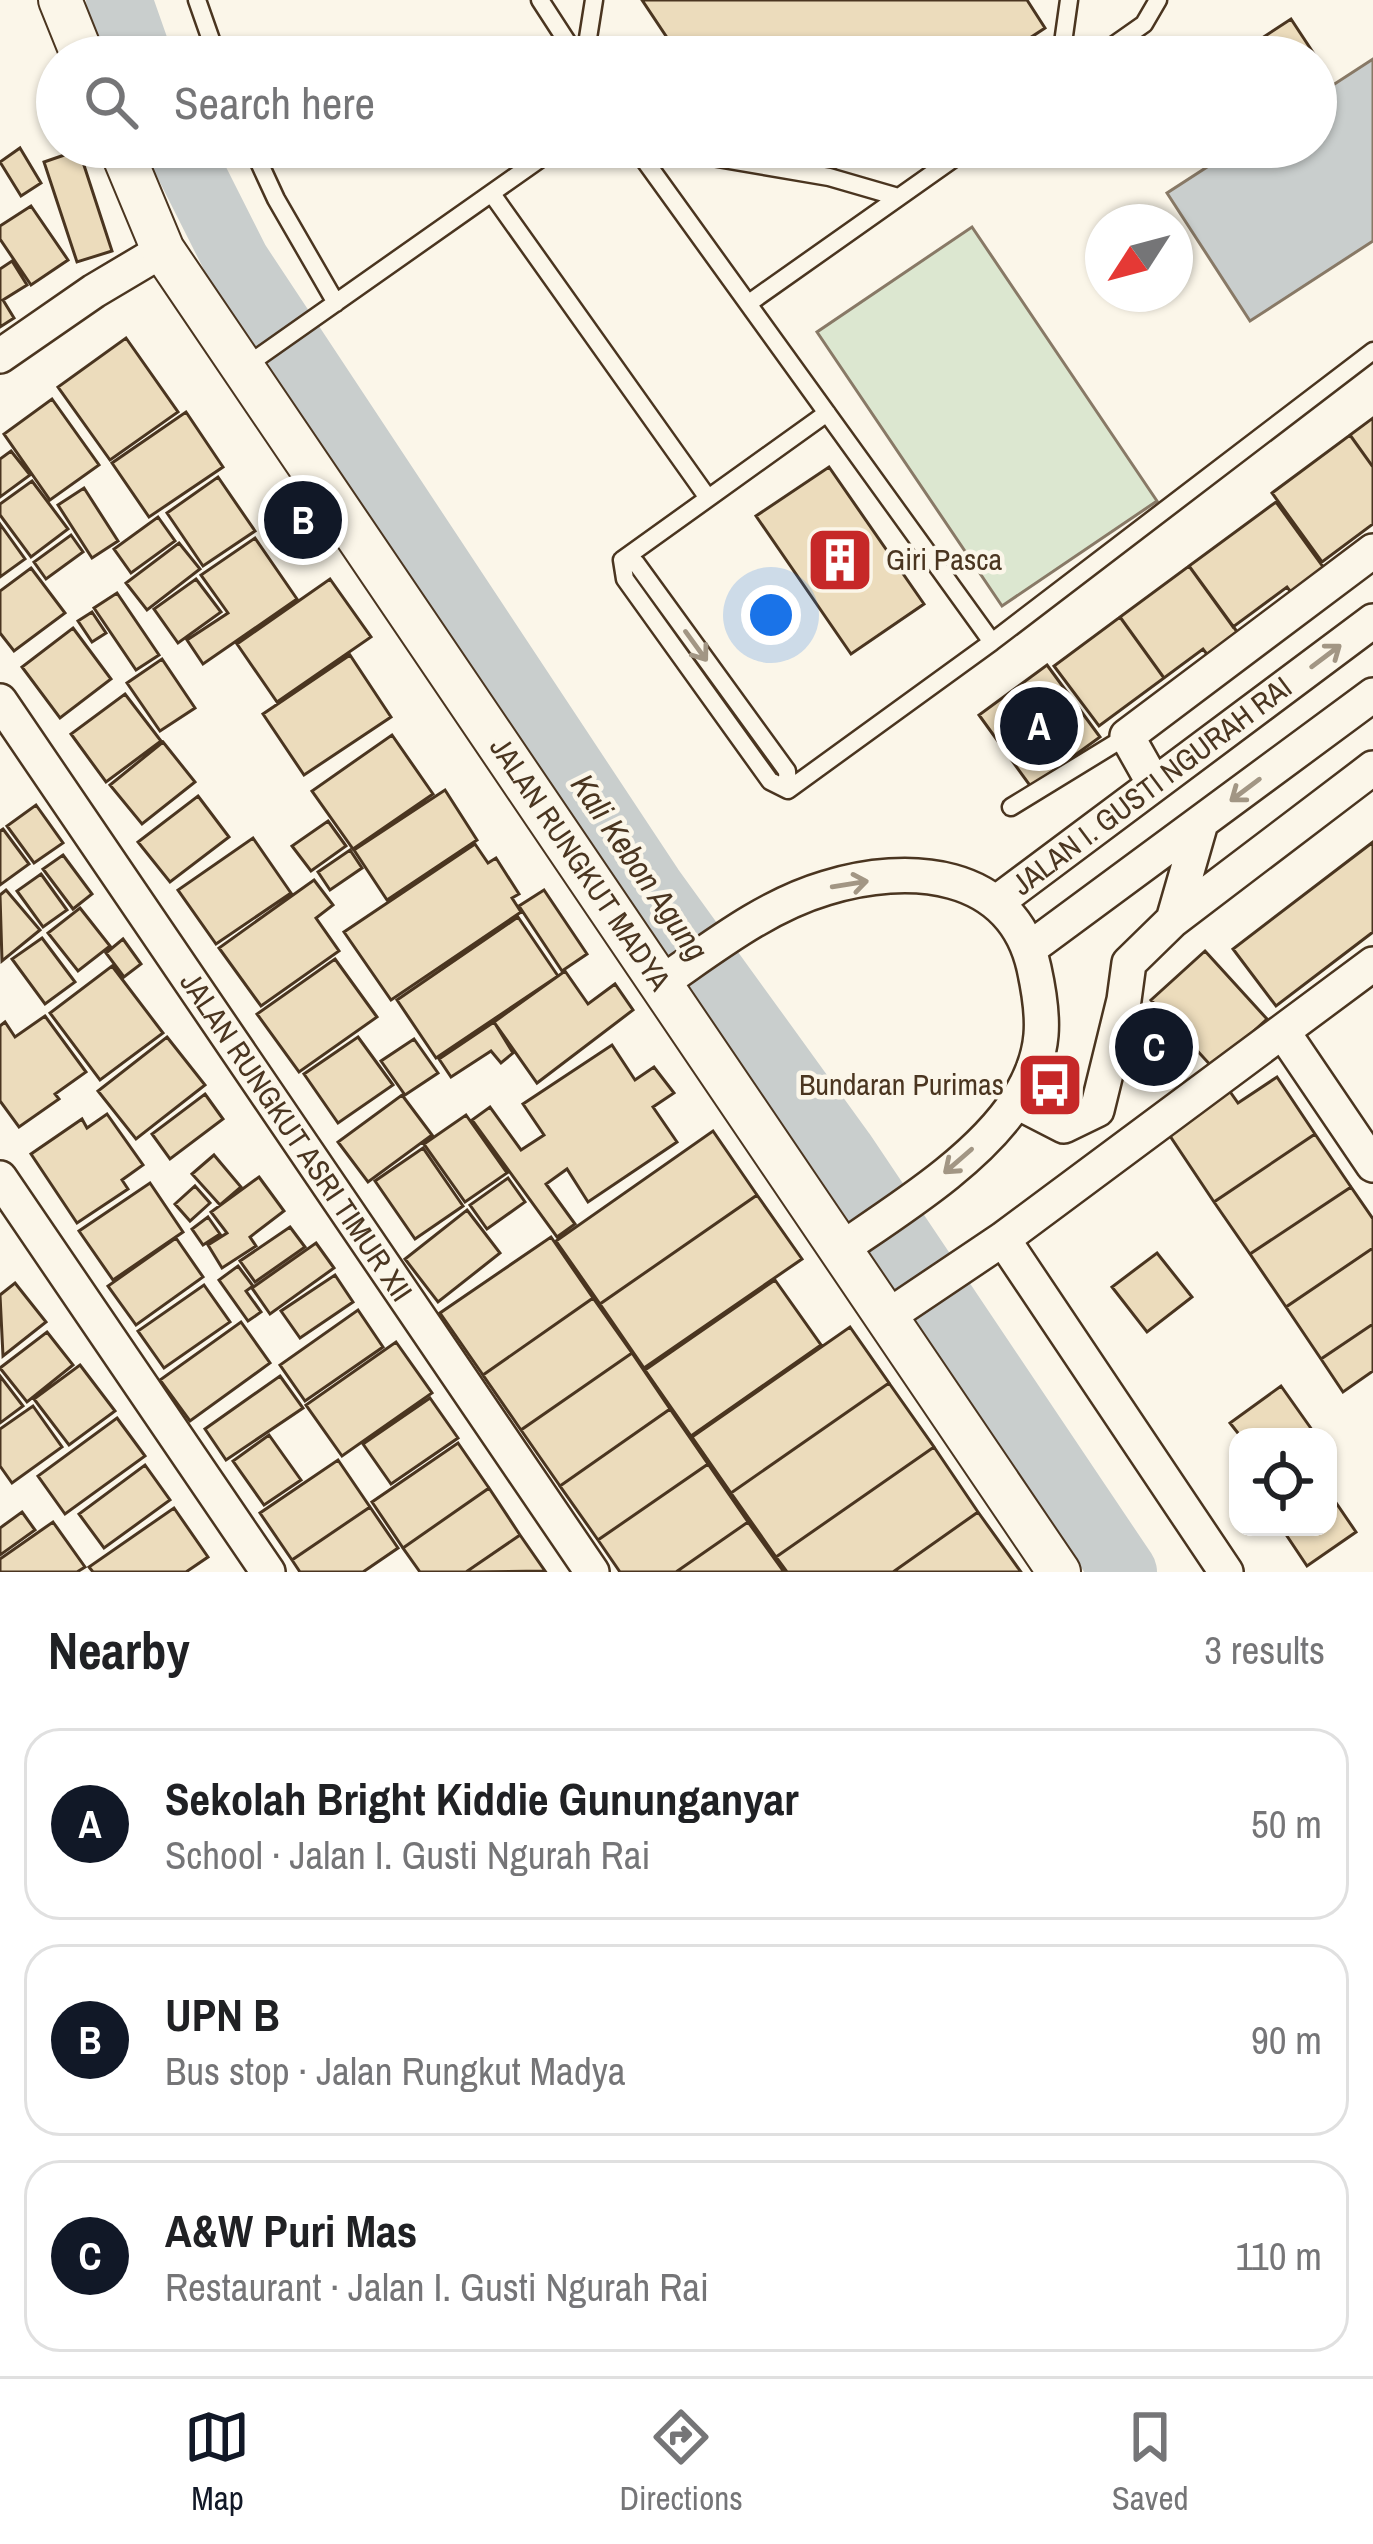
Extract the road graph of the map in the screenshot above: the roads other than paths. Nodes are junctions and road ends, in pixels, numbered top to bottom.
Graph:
1 (60, 0) edge
2 (197, 0) edge
3 (540, 0) edge
4 (594, 0) edge
5 (1069, 0) edge
6 (1158, 0) edge
7 (75, 36) edge
8 (210, 36) edge
9 (566, 36) edge
10 (586, 36) edge
11 (1064, 36) edge
12 (1127, 36) edge
13 (129, 168) edge
14 (261, 168) edge
15 (528, 168) edge
16 (650, 168) edge
17 (776, 168) edge
18 (940, 168) edge
19 (493, 194) junction
20 (898, 197) junction
21 (163, 250) junction
22 (336, 303) junction
23 (748, 303) junction
24 (1373, 351) edge
25 (0, 356) edge
26 (251, 362) junction
27 (827, 413) junction
28 (709, 498) junction
29 (1373, 551) edge
30 (1373, 621) edge
31 (992, 642) junction
32 (1373, 695) edge
33 (0, 701) edge
34 (1127, 736) junction
35 (1373, 768) edge
36 (1154, 784) junction
37 (1011, 807) dead end
38 (1201, 823) junction
39 (997, 902) junction
40 (1173, 920) junction
41 (1030, 949) junction
42 (1373, 964) edge
43 (676, 973) junction
44 (1283, 1032) junction
45 (1017, 1102) junction
46 (1373, 1165) edge
47 (0, 1178) edge
48 (1004, 1239) junction
49 (853, 1241) junction
50 (900, 1309) junction
51 (268, 1572) edge
52 (592, 1572) edge
53 (1059, 1572) edge
54 (1226, 1572) edge

1 - 7 street
2 - 8 lane
3 - 9 lane
4 - 10 lane
5 - 11 lane
6 - 12 lane
13 - 21 street, JALAN RUNGKUT MADYA
14 - 22 lane
15 - 19 lane
16 - 23 lane
17 - 20 lane
18 - 20 lane
19 - 22 lane
19 - 28 lane
20 - 23 lane
21 - 25 street
21 - 26 street, JALAN RUNGKUT MADYA
22 - 26 lane
23 - 27 lane
24 - 31 lane
26 - 43 street, JALAN RUNGKUT MADYA
27 - 28 lane
27 - 31 lane
28 - 31 lane
29 - 34 street, JALAN I. GUSTI NGURAH RAI
36 -> 30 street, JALAN I. GUSTI NGURAH RAI
32 -> 38 street, JALAN I. GUSTI NGURAH RAI
33 - 52 street, JALAN RUNGKUT ASRI TIMUR XII
34 - 36 street
34 - 37 lane, JALAN I. GUSTI NGURAH RAI
35 - 40 street
36 - 39 street, JALAN I. GUSTI NGURAH RAI
38 - 40 street
38 - 41 street, JALAN I. GUSTI NGURAH RAI
39 - 41 street
43 -> 39 street, JALAN I. GUSTI NGURAH RAI
40 - 45 street
41 - 45 street
42 - 44 street
43 - 49 street, JALAN RUNGKUT MADYA
44 - 46 street
44 - 48 street
45 -> 49 street
47 - 51 street
48 - 50 street
48 - 54 street
49 - 50 street, JALAN RUNGKUT MADYA
50 - 53 street, JALAN RUNGKUT MADYA

